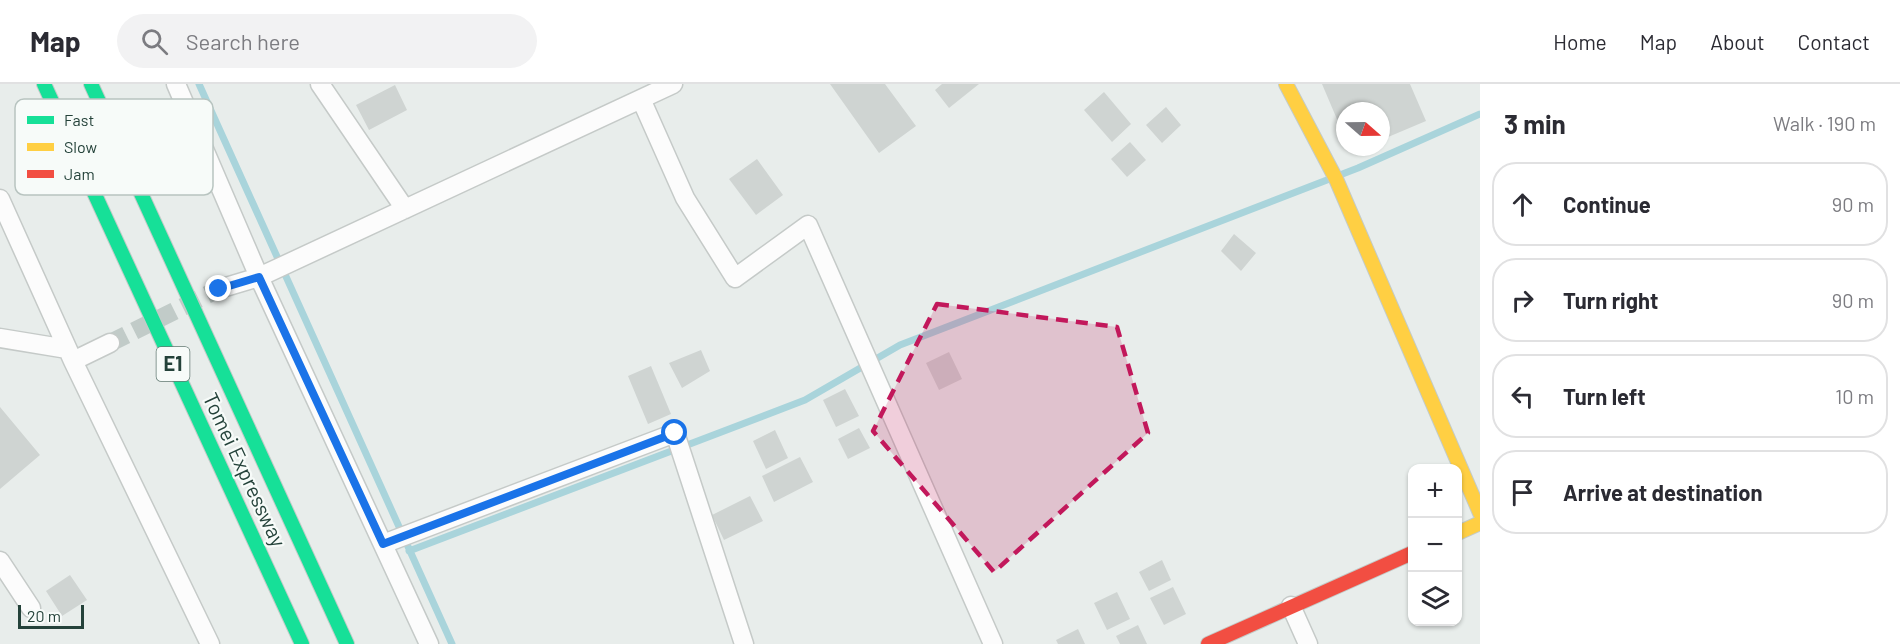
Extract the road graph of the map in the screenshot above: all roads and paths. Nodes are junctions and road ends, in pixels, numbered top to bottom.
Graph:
1 (44, 84) edge
2 (91, 84) edge
3 (176, 84) edge
4 (320, 84) edge
5 (673, 84) edge
6 (1286, 84) edge
7 (51, 99) edge
8 (98, 99) edge
9 (182, 99) edge
10 (640, 99) junction
11 (213, 170) edge
12 (95, 195) edge
13 (142, 195) edge
14 (0, 199) edge
15 (405, 209) junction
16 (259, 277) junction
17 (219, 289) tunnel mouth
18 (0, 338) edge
19 (110, 343) tunnel mouth
20 (70, 355) junction
21 (1480, 513) edge
22 (1480, 523) edge
23 (1462, 531) edge
24 (383, 544) junction
25 (1408, 555) edge
26 (0, 561) edge
27 (1291, 606) junction
28 (31, 608) dead end
29 (210, 644) edge
30 (302, 644) edge
31 (347, 644) edge
32 (429, 644) edge
33 (744, 644) edge
34 (993, 644) edge
35 (1208, 644) edge
36 (1308, 644) edge

1 - 7 main road, Tomei Expressway / E1
2 - 8 main road, Tomei Expressway / E1
3 - 9 street
4 - 15 street
5 - 10 street
6 - 21 main road
10 - 15 street
10 - 34 street
11 - 16 street
12 - 30 main road, Tomei Expressway / E1
13 - 31 main road, Tomei Expressway / E1
14 - 20 street
15 - 16 street
16 - 17 street
16 - 24 street
18 - 20 street
19 - 20 street
20 - 29 street
22 - 23 main road
24 - 32 street
24 - 33 street
25 - 27 main road
26 - 28 street
27 - 35 main road
27 - 36 street

